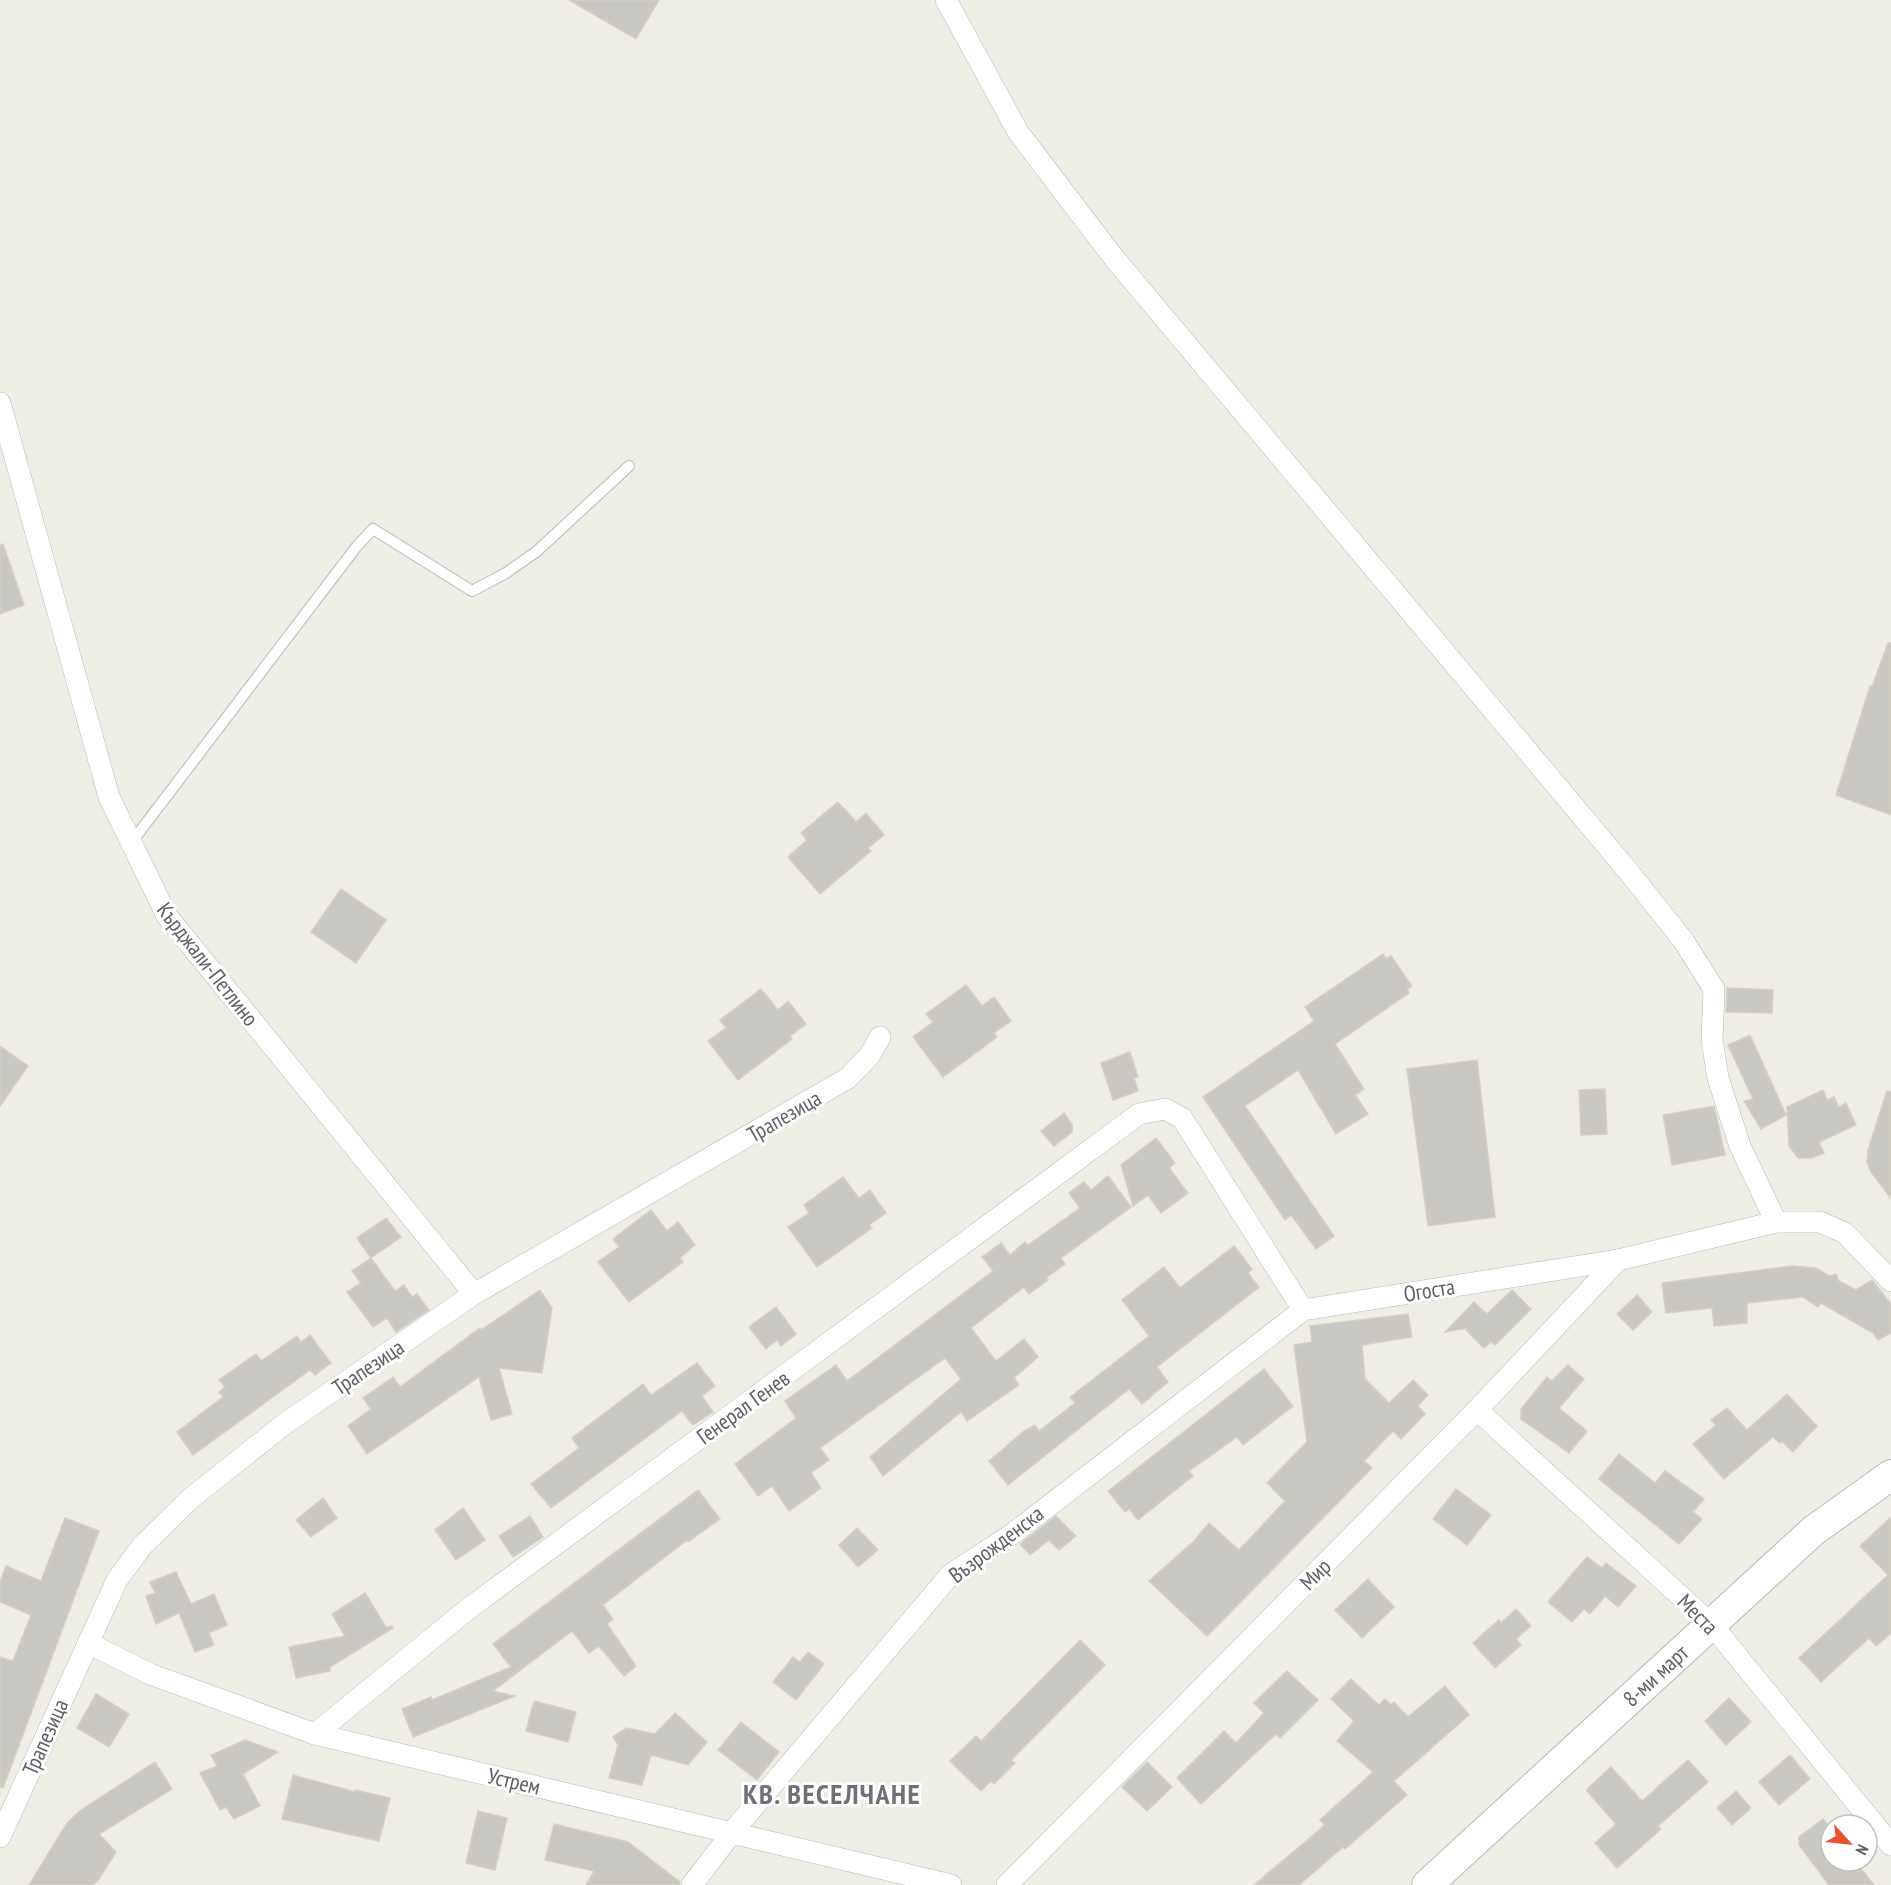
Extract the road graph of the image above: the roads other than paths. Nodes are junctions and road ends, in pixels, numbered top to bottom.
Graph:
1 (946, 0) edge
2 (0, 404) edge
3 (629, 466) dead end
4 (131, 843) junction
5 (880, 1037) dead end
6 (1776, 1222) junction
7 (1618, 1260) junction
8 (1891, 1281) edge
9 (474, 1294) junction
10 (1303, 1310) junction
11 (1477, 1410) junction
12 (1891, 1475) edge
13 (1712, 1625) junction
14 (88, 1643) junction
15 (315, 1734) junction
16 (2, 1829) edge
17 (733, 1831) junction
18 (1891, 1845) edge
19 (692, 1885) edge
20 (951, 1885) edge
21 (1007, 1885) edge
22 (1427, 1885) edge

1 - 6 street
2 - 4 street, Кърджали-Петлино
3 - 4 lane
4 - 9 street, Кърджали-Петлино
5 - 9 street, Трапезица
6 - 7 street, Огоста
6 - 8 street, Огоста
7 - 10 street, Огоста
7 - 11 street, Мир
9 - 14 street, Трапезица
10 - 15 street, Генерал Генев
10 - 17 street, Възрожденска
11 - 13 street, Места
11 - 21 street, Мир
12 - 13 main road, 8-ми март
13 - 18 street, Места
13 - 22 main road, 8-ми март
14 - 15 street, Устрем
14 - 16 street, Трапезица
15 - 17 street, Устрем
17 - 19 street, Възрожденска
17 - 20 street, Устрем

